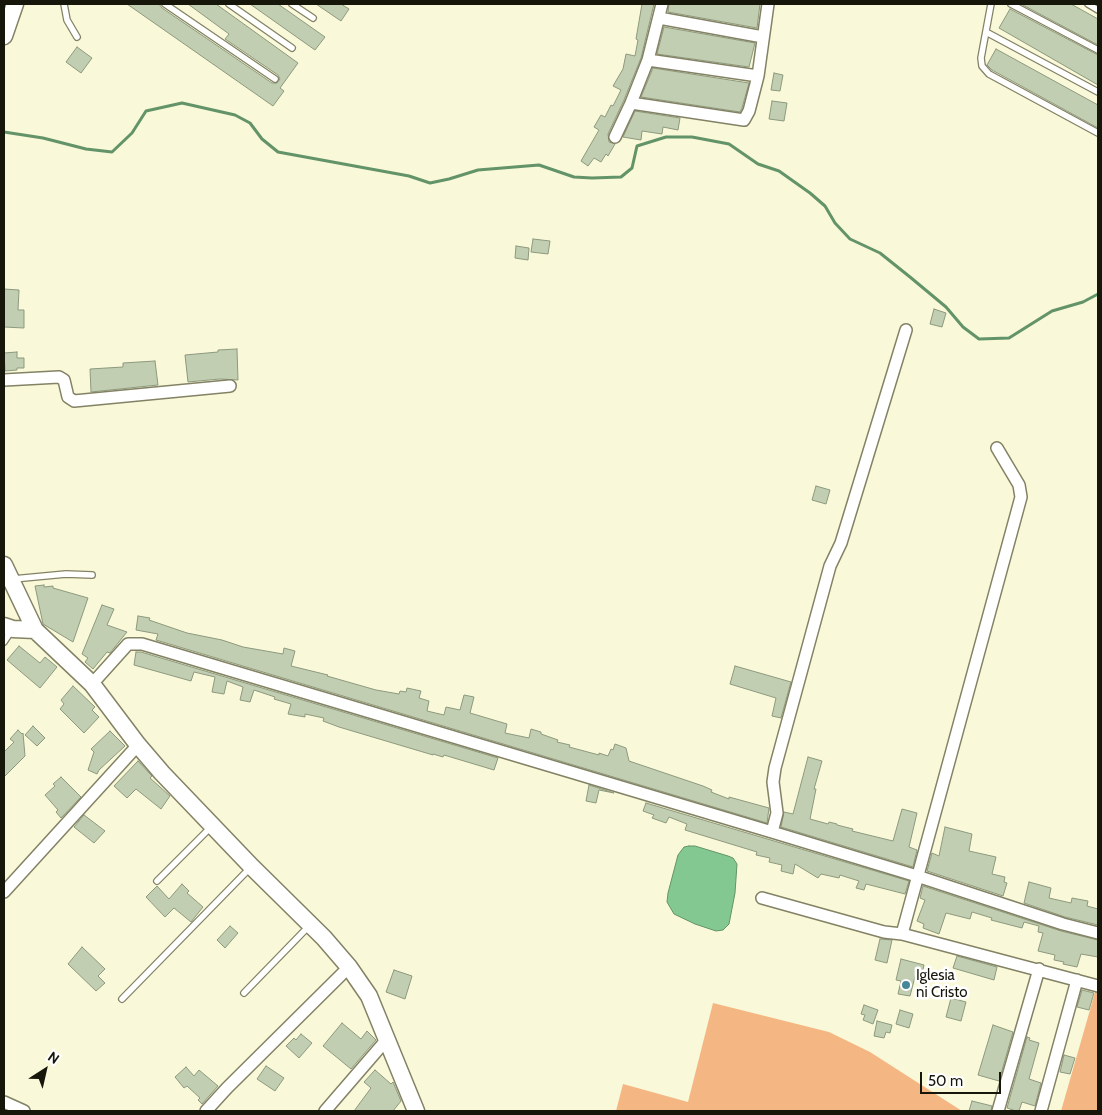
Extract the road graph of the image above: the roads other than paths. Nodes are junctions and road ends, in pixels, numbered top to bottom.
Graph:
1 (14, 4) edge
2 (64, 4) edge
3 (165, 4) edge
4 (229, 4) edge
5 (292, 4) edge
6 (662, 4) edge
7 (768, 4) edge
8 (991, 4) edge
9 (1011, 4) edge
10 (1088, 4) edge
11 (1098, 10) edge
12 (313, 18) dead end
13 (659, 18) junction
14 (986, 32) junction
15 (4, 36) edge
16 (77, 37) dead end
17 (763, 37) junction
18 (292, 48) dead end
19 (1098, 50) edge
20 (648, 60) junction
21 (758, 76) junction
22 (275, 79) dead end
23 (1098, 92) edge
24 (631, 103) junction
25 (1098, 134) edge
26 (615, 137) dead end
27 (906, 330) dead end
28 (4, 380) edge
29 (230, 386) dead end
30 (997, 448) dead end
31 (8, 572) edge
32 (92, 575) dead end
33 (34, 630) junction
34 (7, 632) edge
35 (92, 684) junction
36 (138, 745) junction
37 (213, 825) junction
38 (772, 832) junction
39 (252, 867) junction
40 (916, 876) junction
41 (157, 881) dead end
42 (4, 892) edge
43 (762, 898) dead end
44 (310, 924) junction
45 (1098, 933) edge
46 (902, 934) junction
47 (349, 967) junction
48 (1039, 969) junction
49 (1077, 980) junction
50 (1098, 986) edge
51 (244, 993) dead end
52 (122, 998) dead end
53 (388, 1038) junction
54 (4, 1102) edge
55 (24, 1111) edge
56 (206, 1111) edge
57 (325, 1111) edge
58 (416, 1111) edge
59 (998, 1111) edge
60 (1041, 1111) edge

1 - 15 street
2 - 16 lane
3 - 22 lane
4 - 18 lane
5 - 12 lane
6 - 13 street
7 - 17 street
8 - 14 lane
9 - 19 lane
10 - 11 lane
13 - 17 street
13 - 20 street
14 - 23 lane
14 - 25 lane
17 - 21 street
20 - 21 street
20 - 24 street
21 - 24 street
24 - 26 street
27 - 38 street
28 - 29 street
30 - 40 street
31 - 32 lane
31 - 33 street
33 - 34 street
33 - 35 street
35 - 36 street
35 - 38 street
36 - 37 street
36 - 42 street
37 - 39 street
37 - 41 lane
38 - 40 street
39 - 44 street
39 - 52 lane
40 - 45 street
40 - 46 street
43 - 46 street
44 - 47 street
44 - 51 lane
46 - 48 street
47 - 53 street
47 - 56 street
48 - 49 street
48 - 59 street
49 - 50 street
49 - 60 street
53 - 57 street
53 - 58 street
54 - 55 street

